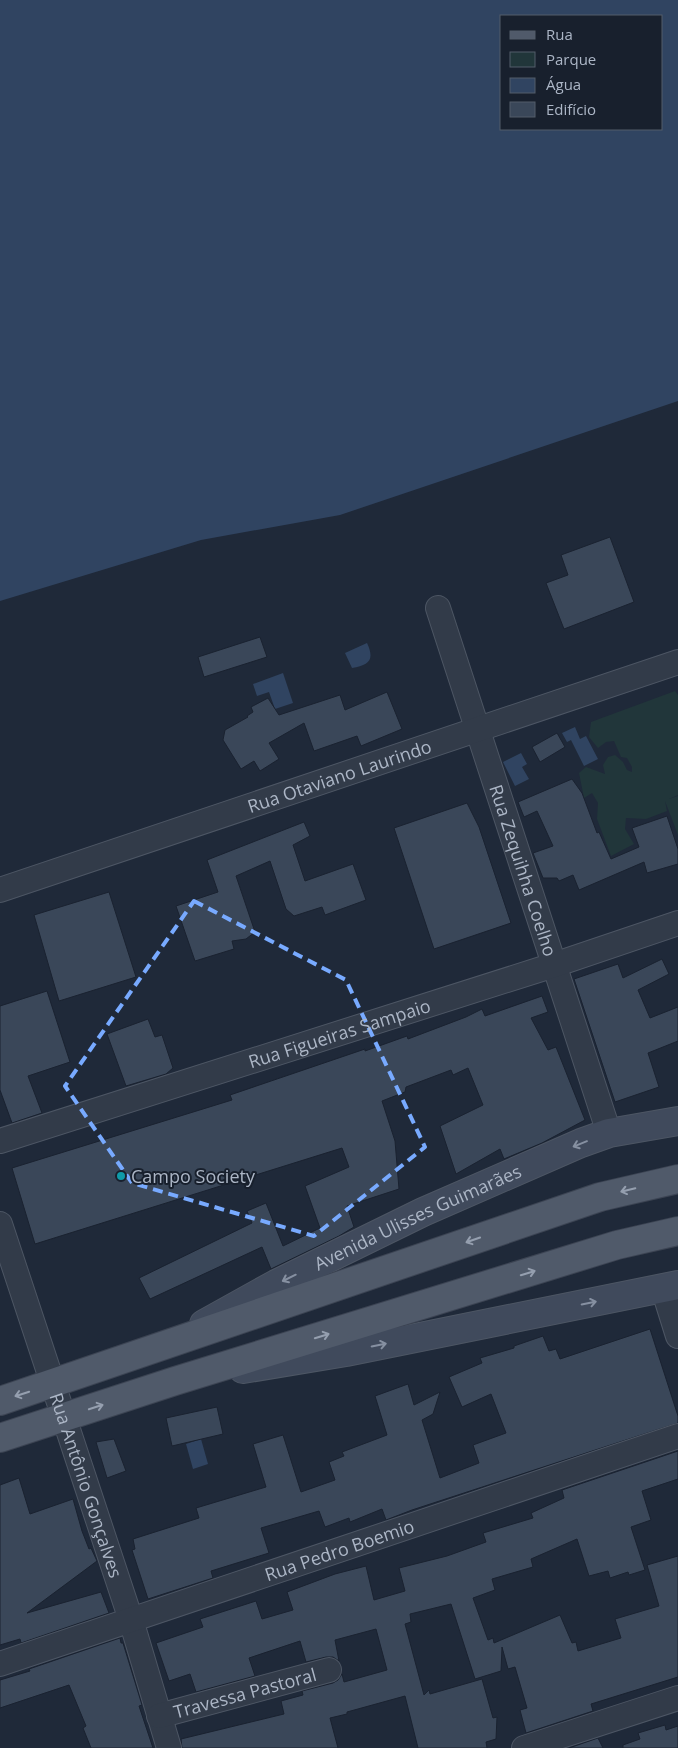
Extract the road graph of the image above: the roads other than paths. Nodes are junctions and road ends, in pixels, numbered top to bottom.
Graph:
1 (438, 608) dead end
2 (678, 662) edge
3 (477, 729) junction
4 (0, 890) edge
5 (678, 923) edge
6 (554, 965) junction
7 (678, 1121) edge
8 (609, 1133) junction
9 (0, 1141) edge
10 (677, 1183) edge
11 (0, 1224) edge
12 (678, 1231) edge
13 (671, 1286) edge
14 (678, 1336) edge
15 (168, 1344) junction
16 (176, 1381) junction
17 (52, 1384) junction
18 (0, 1402) edge
19 (64, 1418) junction
20 (678, 1436) edge
21 (0, 1438) edge
22 (130, 1620) junction
23 (0, 1664) edge
24 (330, 1670) dead end
25 (678, 1698) edge
26 (159, 1716) junction
27 (170, 1748) edge
28 (524, 1748) edge

1 - 3 street, Rua Zequihha Coelho
2 - 3 street, Rua Otaviano Laurindo
3 - 4 street, Rua Otaviano Laurindo
3 - 6 street, Rua Zequihha Coelho
5 - 6 street, Rua Figueiras Sampaio
6 - 8 street, Rua Zequihha Coelho
6 - 9 street, Rua Figueiras Sampaio
7 - 8 street, Avenida Ulisses Guimarães
8 -> 15 street, Avenida Ulisses Guimarães
10 -> 15 main road, Avenida Ulisses Guimarães
11 - 17 street, Rua Antônio Gonçalves
16 -> 12 main road
13 - 14 street
16 -> 13 street
15 - 17 main road, Avenida Ulisses Guimarães
19 -> 16 main road
17 -> 18 main road, Avenida Ulisses Guimarães
17 - 19 street, Rua Antônio Gonçalves
19 - 21 main road
19 - 22 street, Rua Antônio Gonçalves
20 - 22 street, Rua Pedro Boemio
22 - 23 street, Rua Pedro Boemio
22 - 26 street, Rua Antônio Gonçalves
24 - 26 street, Travessa Pastoral
25 - 28 street
26 - 27 street, Rua Antônio Gonçalves

